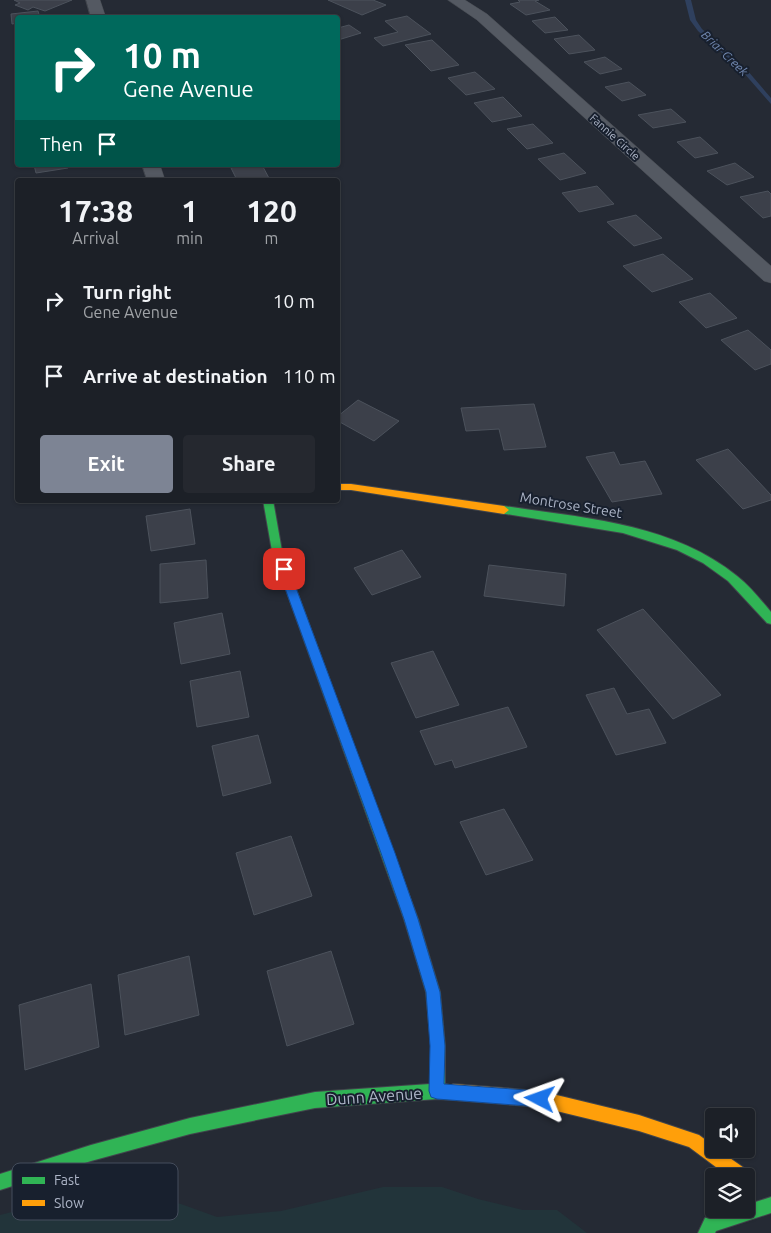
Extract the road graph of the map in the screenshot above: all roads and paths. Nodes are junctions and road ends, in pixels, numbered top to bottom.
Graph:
1 (93, 0) edge
2 (455, 0) edge
3 (98, 15) edge
4 (771, 277) edge
5 (340, 487) edge
6 (269, 503) edge
7 (771, 620) edge
8 (437, 1091) junction
9 (60, 1163) edge
10 (730, 1168) edge
11 (12, 1178) edge
12 (0, 1182) edge
13 (755, 1186) edge
14 (771, 1198) edge
15 (771, 1205) edge
16 (706, 1233) edge

1 - 3 street
2 - 4 street, Fannie Circle
5 - 7 street, Montrose Street
6 - 8 street
8 - 9 street, Dunn Avenue
8 - 10 street, Dunn Avenue
11 - 12 street, Dunn Avenue
13 - 14 street
15 - 16 street

